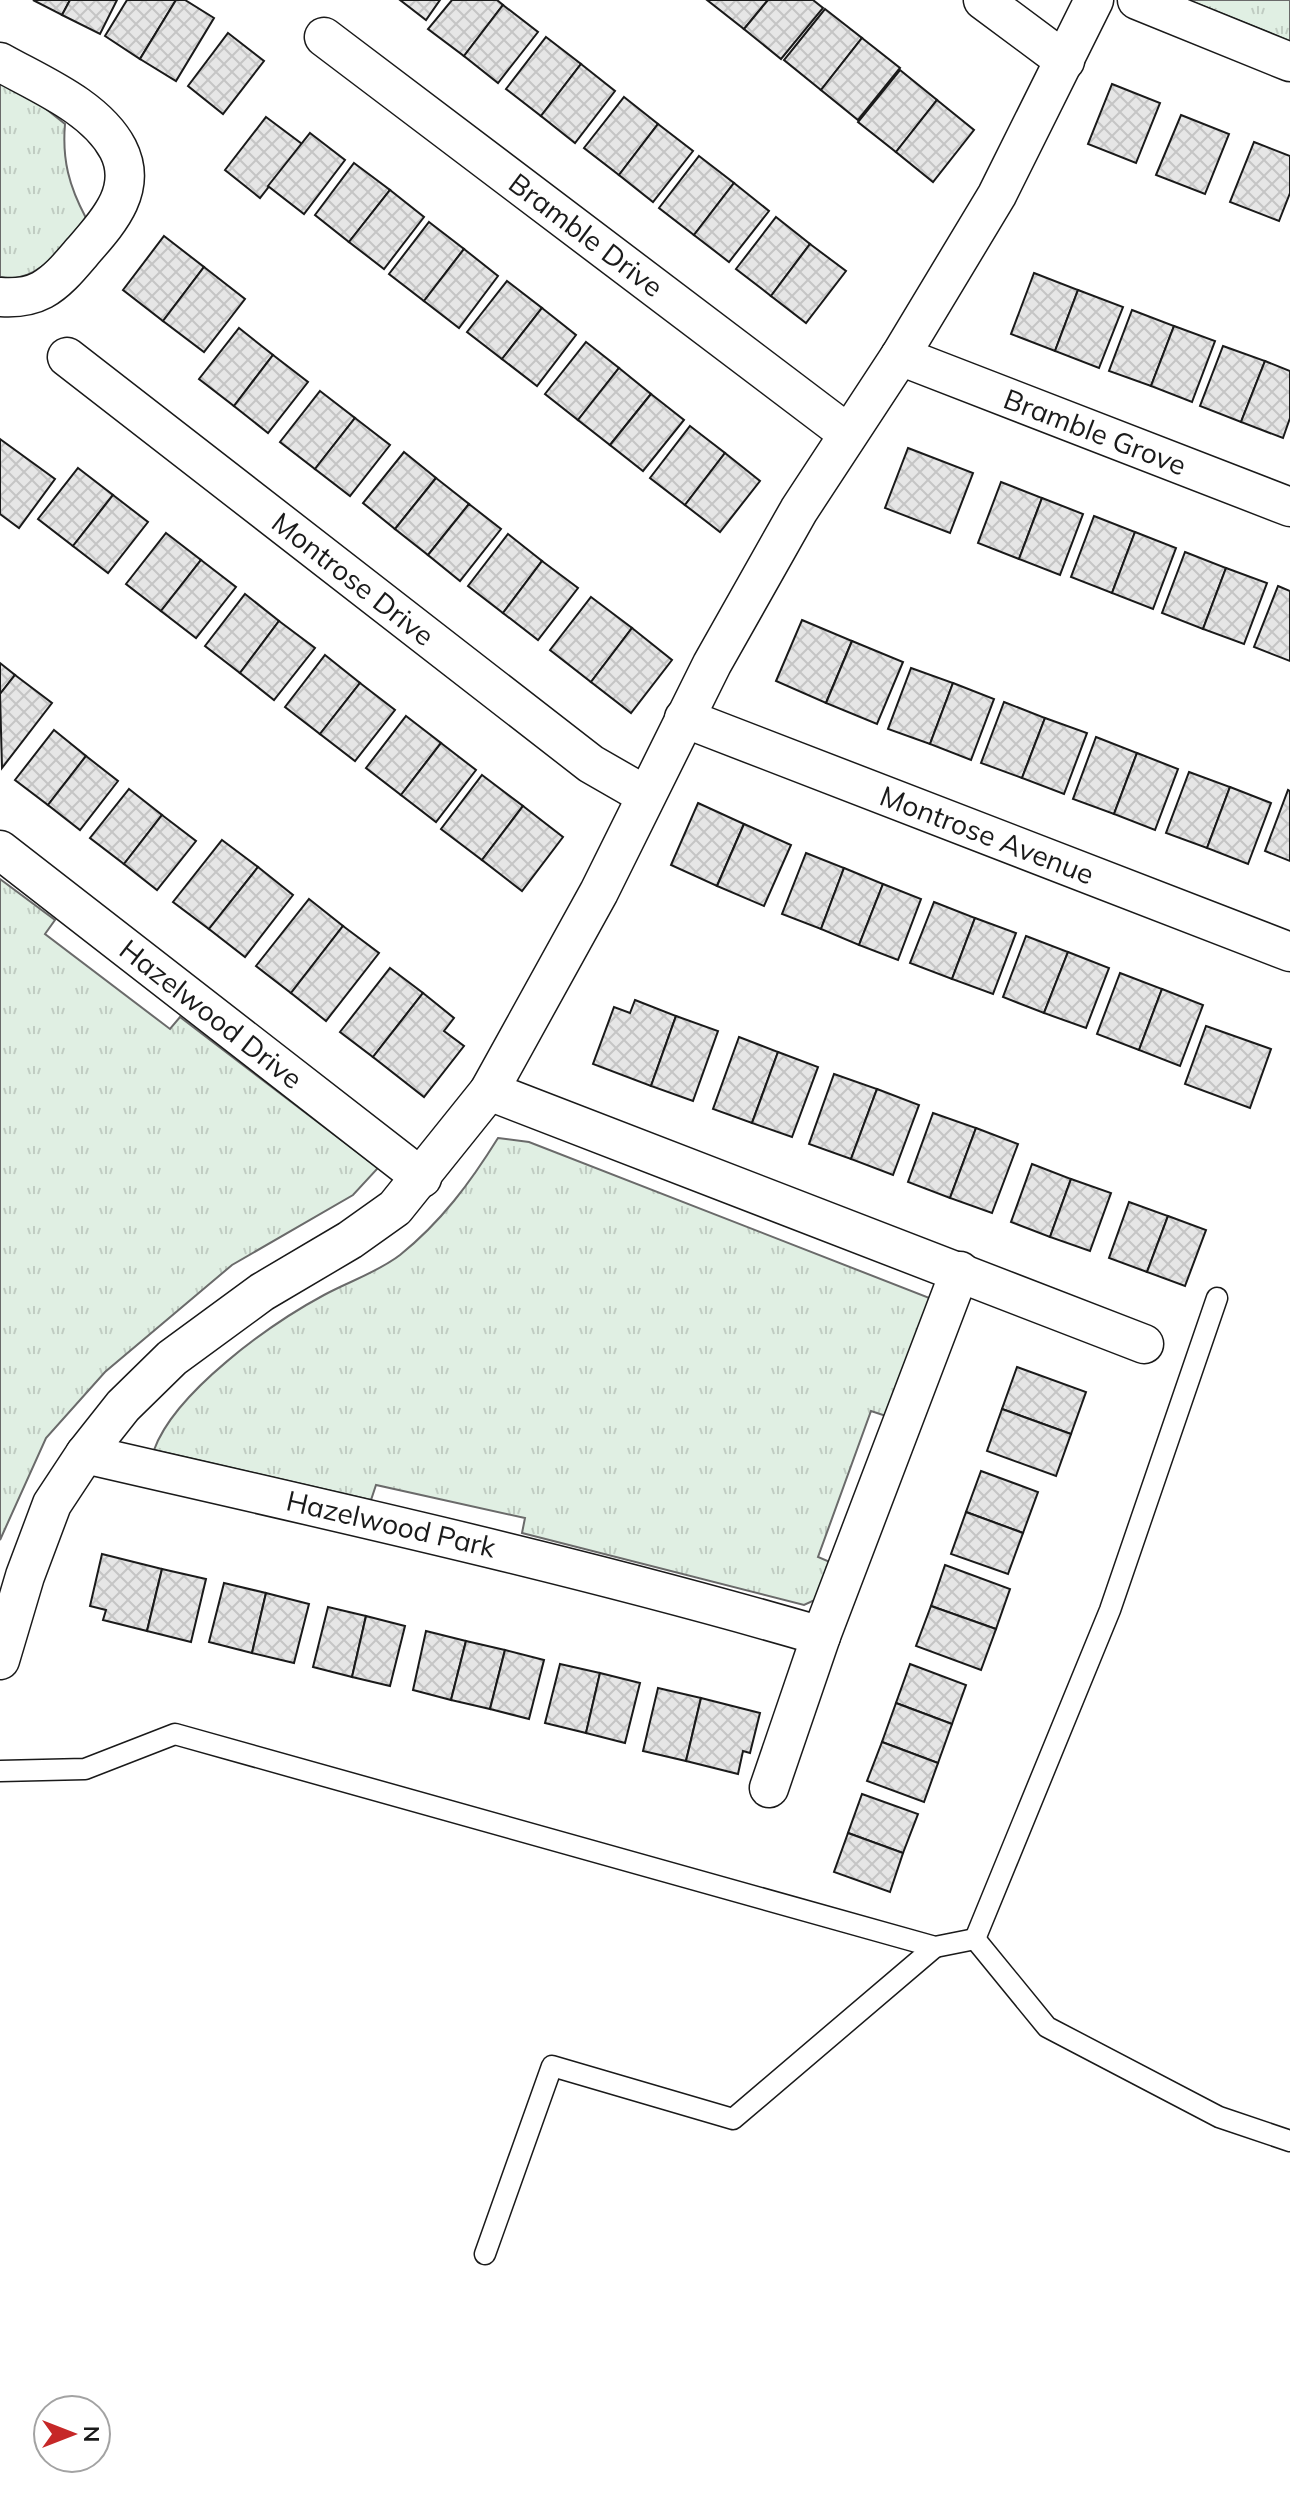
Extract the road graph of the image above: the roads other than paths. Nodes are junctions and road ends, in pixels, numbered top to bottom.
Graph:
1 (983, 0) edge
2 (1094, 0) edge
3 (1137, 0) edge
4 (324, 37) dead end
5 (1065, 61) junction
6 (0, 62) edge
7 (1290, 62) edge
8 (0, 297) edge
9 (900, 356) junction
10 (67, 357) dead end
11 (847, 433) junction
12 (1290, 507) edge
13 (684, 718) junction
14 (645, 795) junction
15 (0, 850) edge
16 (1290, 952) edge
17 (489, 1091) junction
18 (422, 1178) junction
19 (960, 1271) junction
20 (1217, 1298) dead end
21 (1144, 1344) dead end
22 (85, 1454) junction
23 (821, 1636) junction
24 (0, 1660) edge
25 (0, 1771) edge
26 (769, 1788) dead end
27 (975, 1939) junction
28 (935, 1947) junction
29 (1290, 2141) edge
30 (485, 2254) dead end

1 - 5 street
2 - 5 street
3 - 7 street
4 - 11 street, Bramble Drive
5 - 9 street
6 - 8 street
9 - 11 street
9 - 12 street, Bramble Grove
10 - 14 street, Montrose Drive
11 - 13 street
13 - 14 street
13 - 16 street, Montrose Avenue
14 - 17 street
15 - 18 street, Hazelwood Drive
17 - 18 street
17 - 19 street
18 - 22 street
19 - 21 street
19 - 23 street
20 - 27 lane
22 - 23 street, Hazelwood Park
22 - 24 street
23 - 26 street
25 - 28 lane
27 - 28 lane
27 - 29 lane
28 - 30 lane

